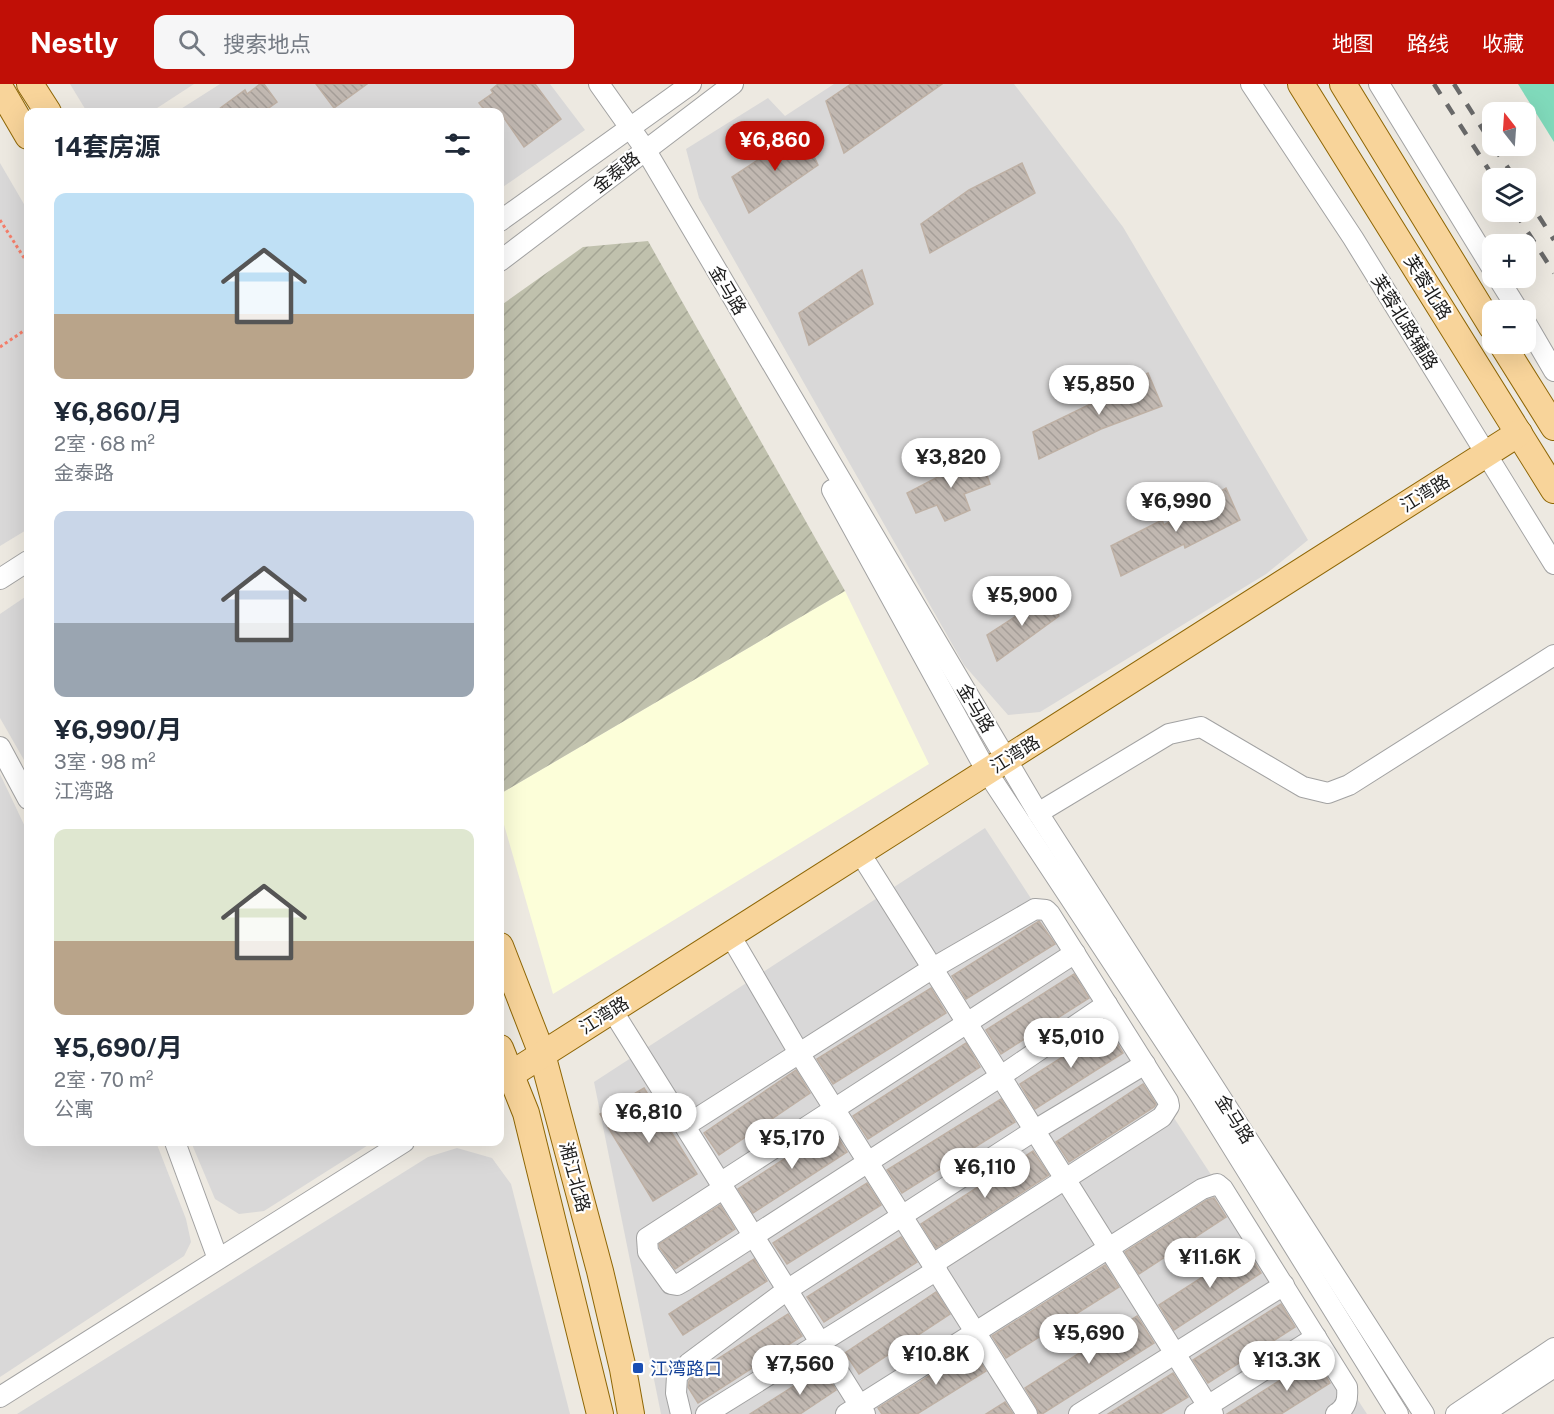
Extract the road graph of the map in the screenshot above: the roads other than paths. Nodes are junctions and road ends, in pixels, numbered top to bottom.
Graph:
1 (30, 84) edge
2 (584, 84) edge
3 (599, 84) edge
4 (691, 84) edge
5 (733, 84) edge
6 (1251, 84) edge
7 (1301, 84) edge
8 (1344, 84) edge
9 (1379, 84) edge
10 (0, 88) edge
11 (45, 108) edge
12 (24, 129) edge
13 (624, 131) junction
14 (640, 153) junction
15 (504, 218) edge
16 (1482, 252) edge
17 (504, 258) edge
18 (1482, 311) edge
19 (1536, 340) edge
20 (1508, 354) edge
21 (1554, 371) edge
22 (1554, 427) edge
23 (1519, 433) junction
24 (1486, 454) junction
25 (1554, 490) edge
26 (24, 564) edge
27 (1554, 564) edge
28 (0, 579) edge
29 (1554, 655) edge
30 (0, 747) edge
31 (996, 766) junction
32 (24, 792) edge
33 (1038, 813) junction
34 (861, 853) junction
35 (730, 935) junction
36 (1075, 953) junction
37 (504, 956) edge
38 (933, 968) junction
39 (1107, 1005) junction
40 (612, 1010) junction
41 (968, 1023) junction
42 (800, 1053) junction
43 (542, 1054) junction
44 (1145, 1064) junction
45 (1001, 1076) junction
46 (505, 1078) edge
47 (835, 1108) junction
48 (685, 1126) junction
49 (1035, 1130) junction
50 (176, 1146) edge
51 (398, 1146) edge
52 (868, 1162) junction
53 (1066, 1179) junction
54 (722, 1185) junction
55 (902, 1215) junction
56 (753, 1235) junction
57 (1109, 1248) junction
58 (218, 1259) junction
59 (935, 1267) junction
60 (1284, 1285) junction
61 (787, 1290) junction
62 (976, 1332) junction
63 (1316, 1337) junction
64 (820, 1343) junction
65 (1554, 1348) edge
66 (1175, 1354) junction
67 (1554, 1367) edge
68 (0, 1397) edge
69 (857, 1411) edge
70 (1205, 1411) edge
71 (600, 1414) edge
72 (631, 1414) edge
73 (681, 1414) edge
74 (706, 1414) edge
75 (1028, 1414) edge
76 (1079, 1414) edge
77 (1336, 1414) edge
78 (1398, 1414) edge
79 (1424, 1414) edge
80 (1456, 1414) edge
81 (1483, 1414) edge

1 - 11 main road
2 - 13 street, 金马路
3 - 13 street, 金马路
4 - 13 street
5 - 14 street, 金泰路
6 - 24 street, 芙蓉北路辅路
7 - 23 main road, 芙蓉北路
8 - 18 main road, 芙蓉北路
9 - 16 street
10 - 12 main road
13 - 14 street, 金马路
13 - 15 street
14 - 17 street, 金泰路
14 - 31 street, 金马路
19 - 21 street
20 - 22 main road
23 - 24 main road, 江湾路
23 - 25 main road, 芙蓉北路
24 - 27 street, 芙蓉北路辅路
24 - 31 main road, 江湾路
26 - 28 street
29 - 33 street
30 - 32 street
31 - 33 street, 金马路
31 - 34 main road, 江湾路
31 - 78 street, 金马路
33 - 79 street, 金马路
34 - 35 main road, 江湾路
34 - 38 street
35 - 40 main road, 江湾路
35 - 42 street
36 - 38 street
36 - 39 street
36 - 41 street
37 - 43 main road, 湘江北路
38 - 41 street
38 - 42 street
39 - 44 street
39 - 45 street
40 - 43 main road, 江湾路
40 - 48 street
41 - 45 street
41 - 47 street
42 - 47 street
42 - 48 street
43 - 46 main road, 江湾路
43 - 72 main road, 湘江北路
44 - 49 street
44 - 53 street
45 - 49 street
45 - 52 street
46 - 71 main road, 湘江北路
47 - 52 street
47 - 54 street
48 - 54 street
49 - 53 street
49 - 55 street
50 - 58 street
51 - 58 street
52 - 55 street
52 - 56 street
53 - 57 street
53 - 59 street
54 - 56 street
54 - 56 street
55 - 59 street
55 - 61 street
56 - 61 street
57 - 60 street
57 - 62 street
57 - 66 street
58 - 68 street
59 - 62 street
59 - 64 street
60 - 63 street
60 - 66 street
61 - 64 street
61 - 73 street
62 - 69 street
62 - 75 street
63 - 70 street
63 - 77 street
64 - 69 street
64 - 74 street
65 - 80 street
66 - 70 street
66 - 76 street
67 - 81 street

